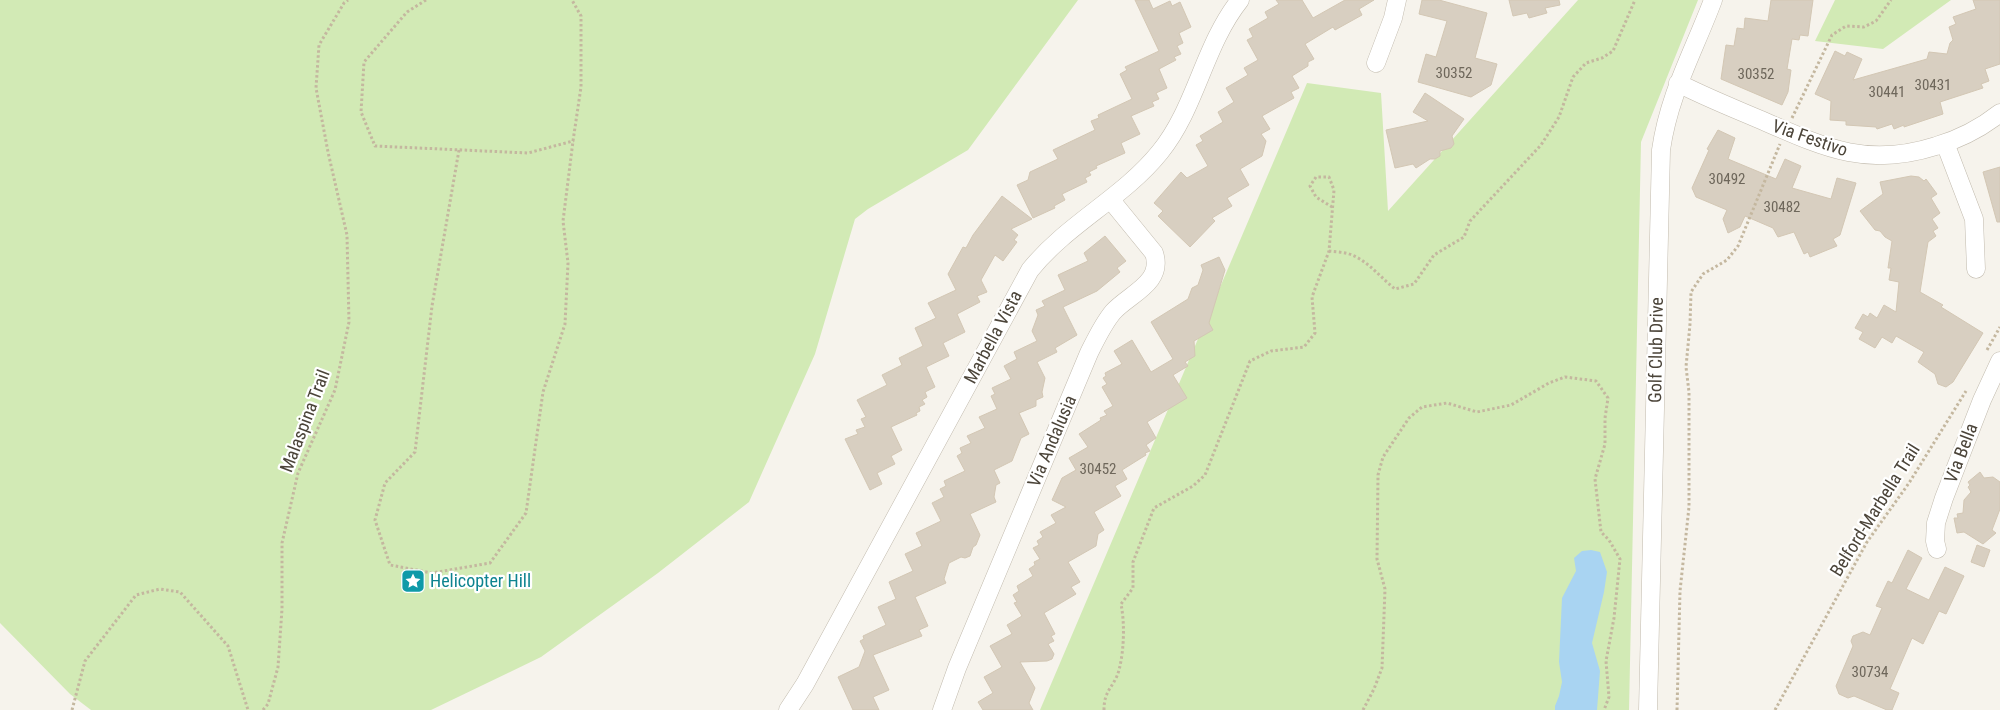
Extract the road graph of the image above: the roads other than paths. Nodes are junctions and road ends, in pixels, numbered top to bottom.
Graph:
1 (1240, 0) edge
2 (1397, 0) edge
3 (1713, 0) edge
4 (1376, 63) dead end
5 (1678, 83) junction
6 (2000, 113) edge
7 (1945, 143) junction
8 (1110, 199) junction
9 (1976, 269) dead end
10 (1993, 357) edge
11 (1937, 549) dead end
12 (788, 710) edge
13 (942, 710) edge
14 (1648, 710) edge

1 - 8 street, Marbella Vista
2 - 4 street
3 - 5 street, Golf Club Drive
5 - 7 street, Via Festivo
5 - 14 street, Golf Club Drive
6 - 7 street, Via Festivo
7 - 9 street
8 - 12 street, Marbella Vista
8 - 13 street, Via Andalusia
10 - 11 street, Via Bella

